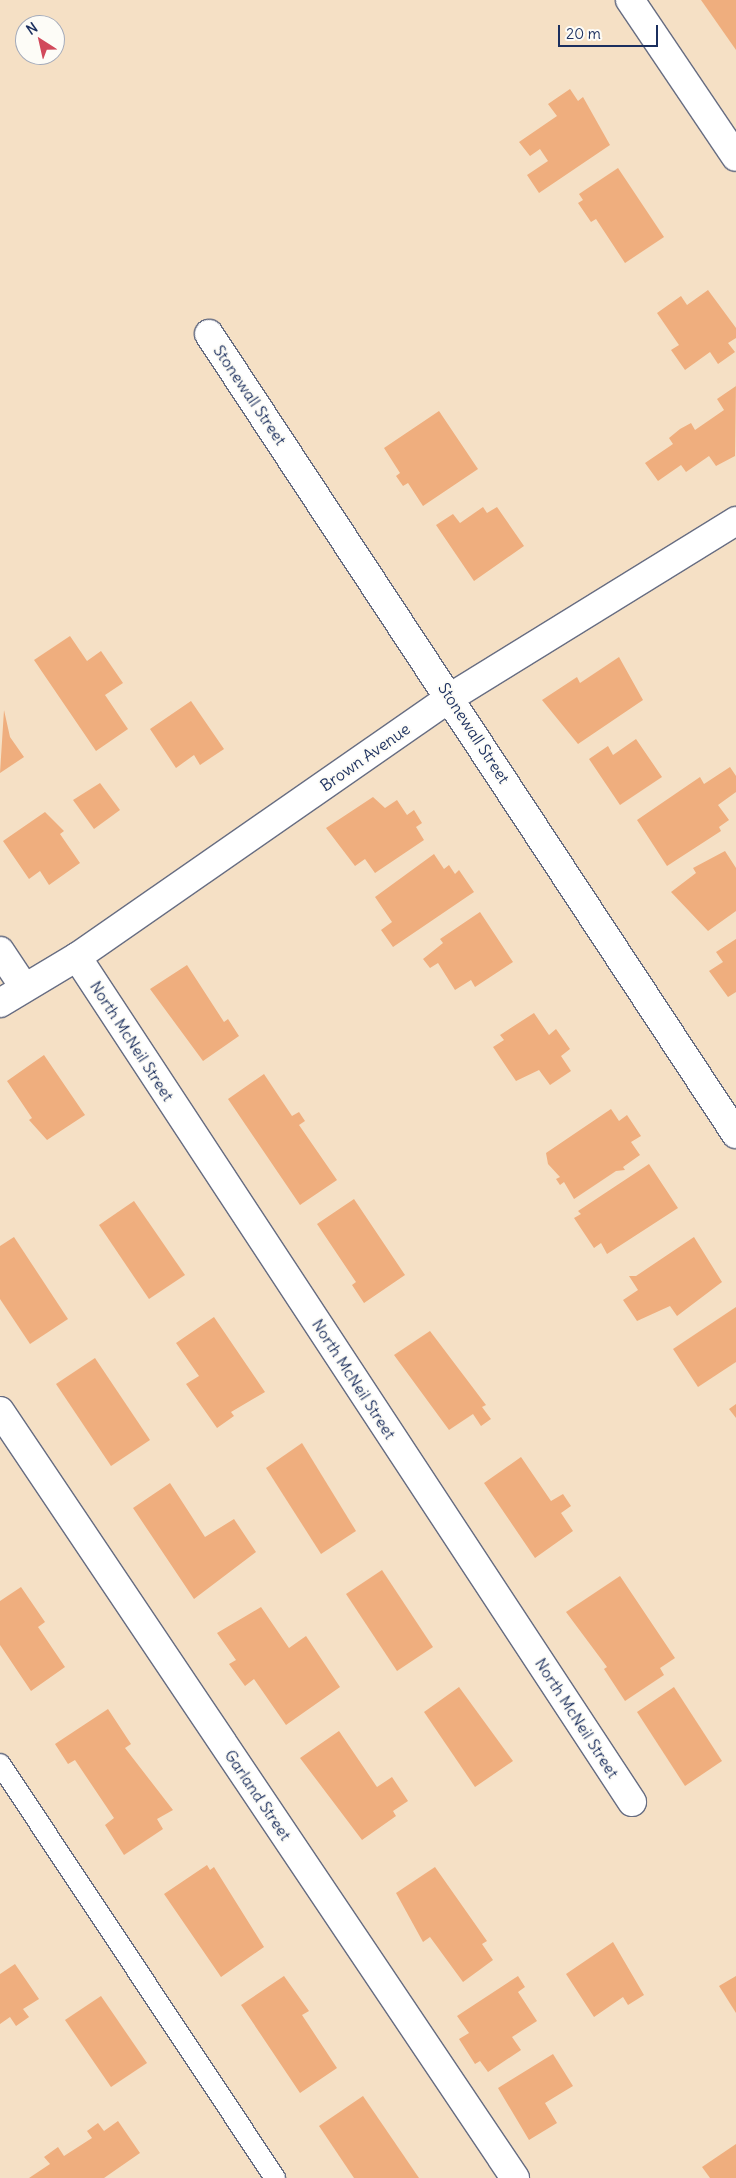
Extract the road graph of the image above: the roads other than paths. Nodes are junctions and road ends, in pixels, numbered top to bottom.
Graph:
1 (630, 0) edge
2 (736, 157) edge
3 (209, 334) dead end
4 (736, 521) edge
5 (450, 697) junction
6 (0, 952) edge
7 (77, 957) junction
8 (24, 987) junction
9 (0, 1003) edge
10 (736, 1134) edge
11 (0, 1411) edge
12 (0, 1764) edge
13 (632, 1802) dead end
14 (275, 2178) edge
15 (515, 2178) edge

1 - 2 street
3 - 5 street, Stonewall Street
4 - 5 street, Brown Avenue
5 - 7 street, Brown Avenue
5 - 10 street, Stonewall Street
6 - 8 street
7 - 8 street, Brown Avenue
7 - 13 street, North McNeil Street
8 - 9 street, Brown Avenue
11 - 15 street, Garland Street
12 - 14 lane

